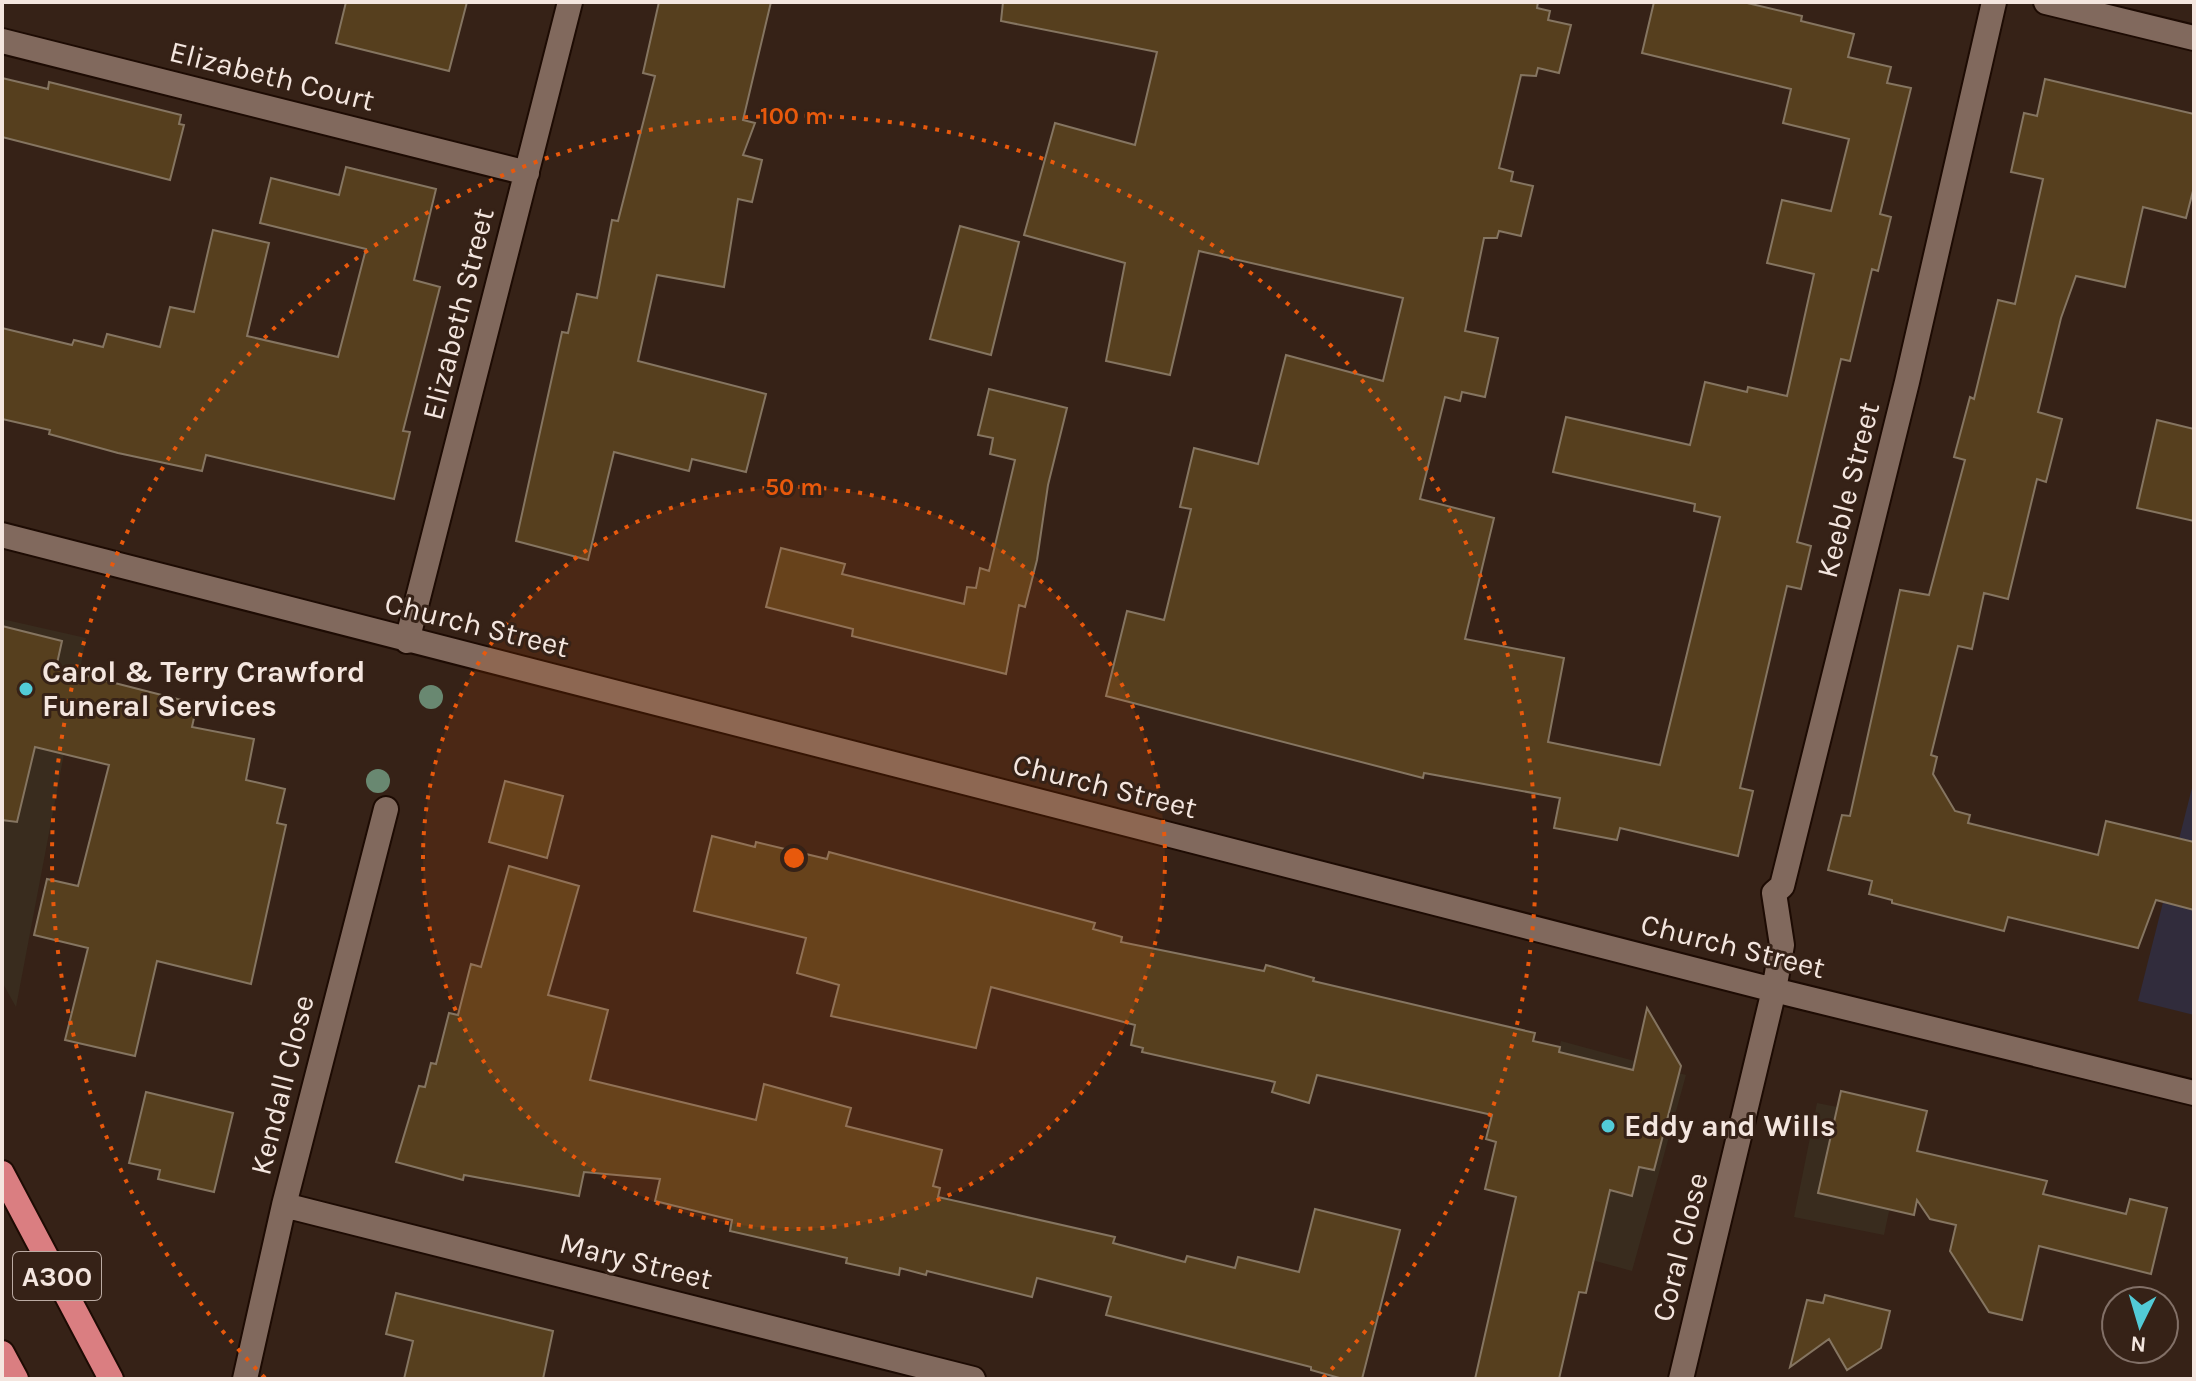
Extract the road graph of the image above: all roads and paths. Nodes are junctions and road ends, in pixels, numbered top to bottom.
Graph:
1 (570, 2) edge
2 (1994, 2) edge
3 (2046, 2) edge
4 (2194, 38) edge
5 (2, 41) edge
6 (527, 173) junction
7 (2, 535) edge
8 (407, 641) junction
9 (386, 809) dead end
10 (1774, 990) junction
11 (2194, 1093) edge
12 (2, 1173) edge
13 (284, 1205) junction
14 (2, 1353) edge
15 (16, 1379) edge
16 (111, 1379) edge
17 (245, 1379) edge
18 (973, 1379) edge
19 (1681, 1379) edge

1 - 6 street, Elizabeth Street
2 - 10 street, Keeble Street
3 - 4 street
5 - 6 street, Elizabeth Court
6 - 8 street, Elizabeth Street
7 - 8 street, Church Street
8 - 10 street, Church Street
9 - 13 street, Kendall Close
10 - 11 street, Church Street
10 - 19 street, Coral Close
12 - 16 highway, A300
13 - 17 street, Kendall Close
13 - 18 street, Mary Street
14 - 15 highway

